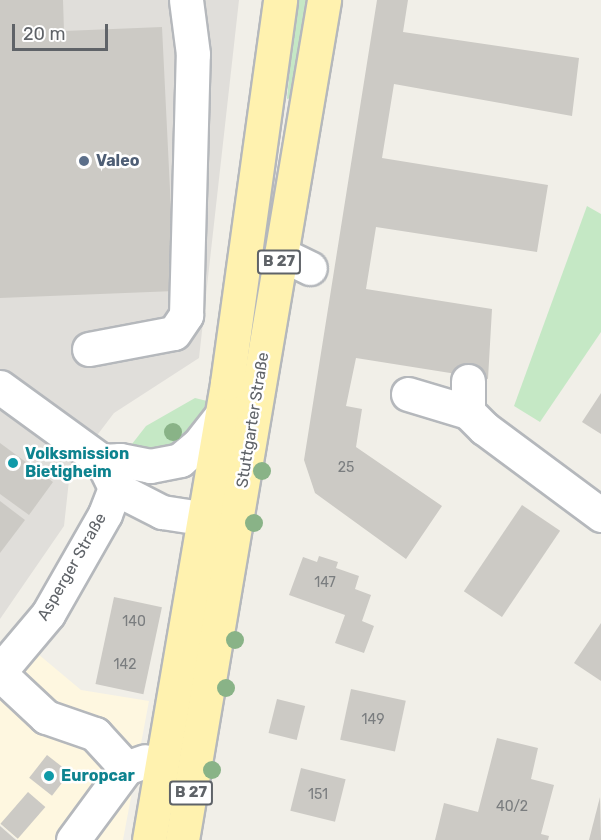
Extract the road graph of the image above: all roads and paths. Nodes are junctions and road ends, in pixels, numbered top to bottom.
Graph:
1 (186, 0) edge
2 (280, 0) edge
3 (324, 0) edge
4 (89, 349) dead end
5 (0, 387) edge
6 (408, 394) dead end
7 (221, 416) junction
8 (109, 475) junction
9 (601, 515) edge
10 (204, 519) junction
11 (236, 524) junction
12 (0, 672) edge
13 (164, 754) junction
14 (126, 768) junction
15 (73, 840) edge
16 (149, 840) edge
17 (183, 840) edge

1 - 4 street
2 - 7 main road, Stuttgarter Straße / B 27
3 - 11 main road, Stuttgarter Straße / B 27
5 - 8 street
6 - 9 street
7 - 8 street
7 - 10 main road, Stuttgarter Straße / B 27
8 - 10 street
8 - 12 street, Asperger Straße
10 - 11 street
10 - 13 main road, Stuttgarter Straße / B 27
11 - 17 main road, Stuttgarter Straße / B 27
12 - 14 street
13 - 14 street
13 - 16 main road, Stuttgarter Straße / B 27
14 - 15 street

